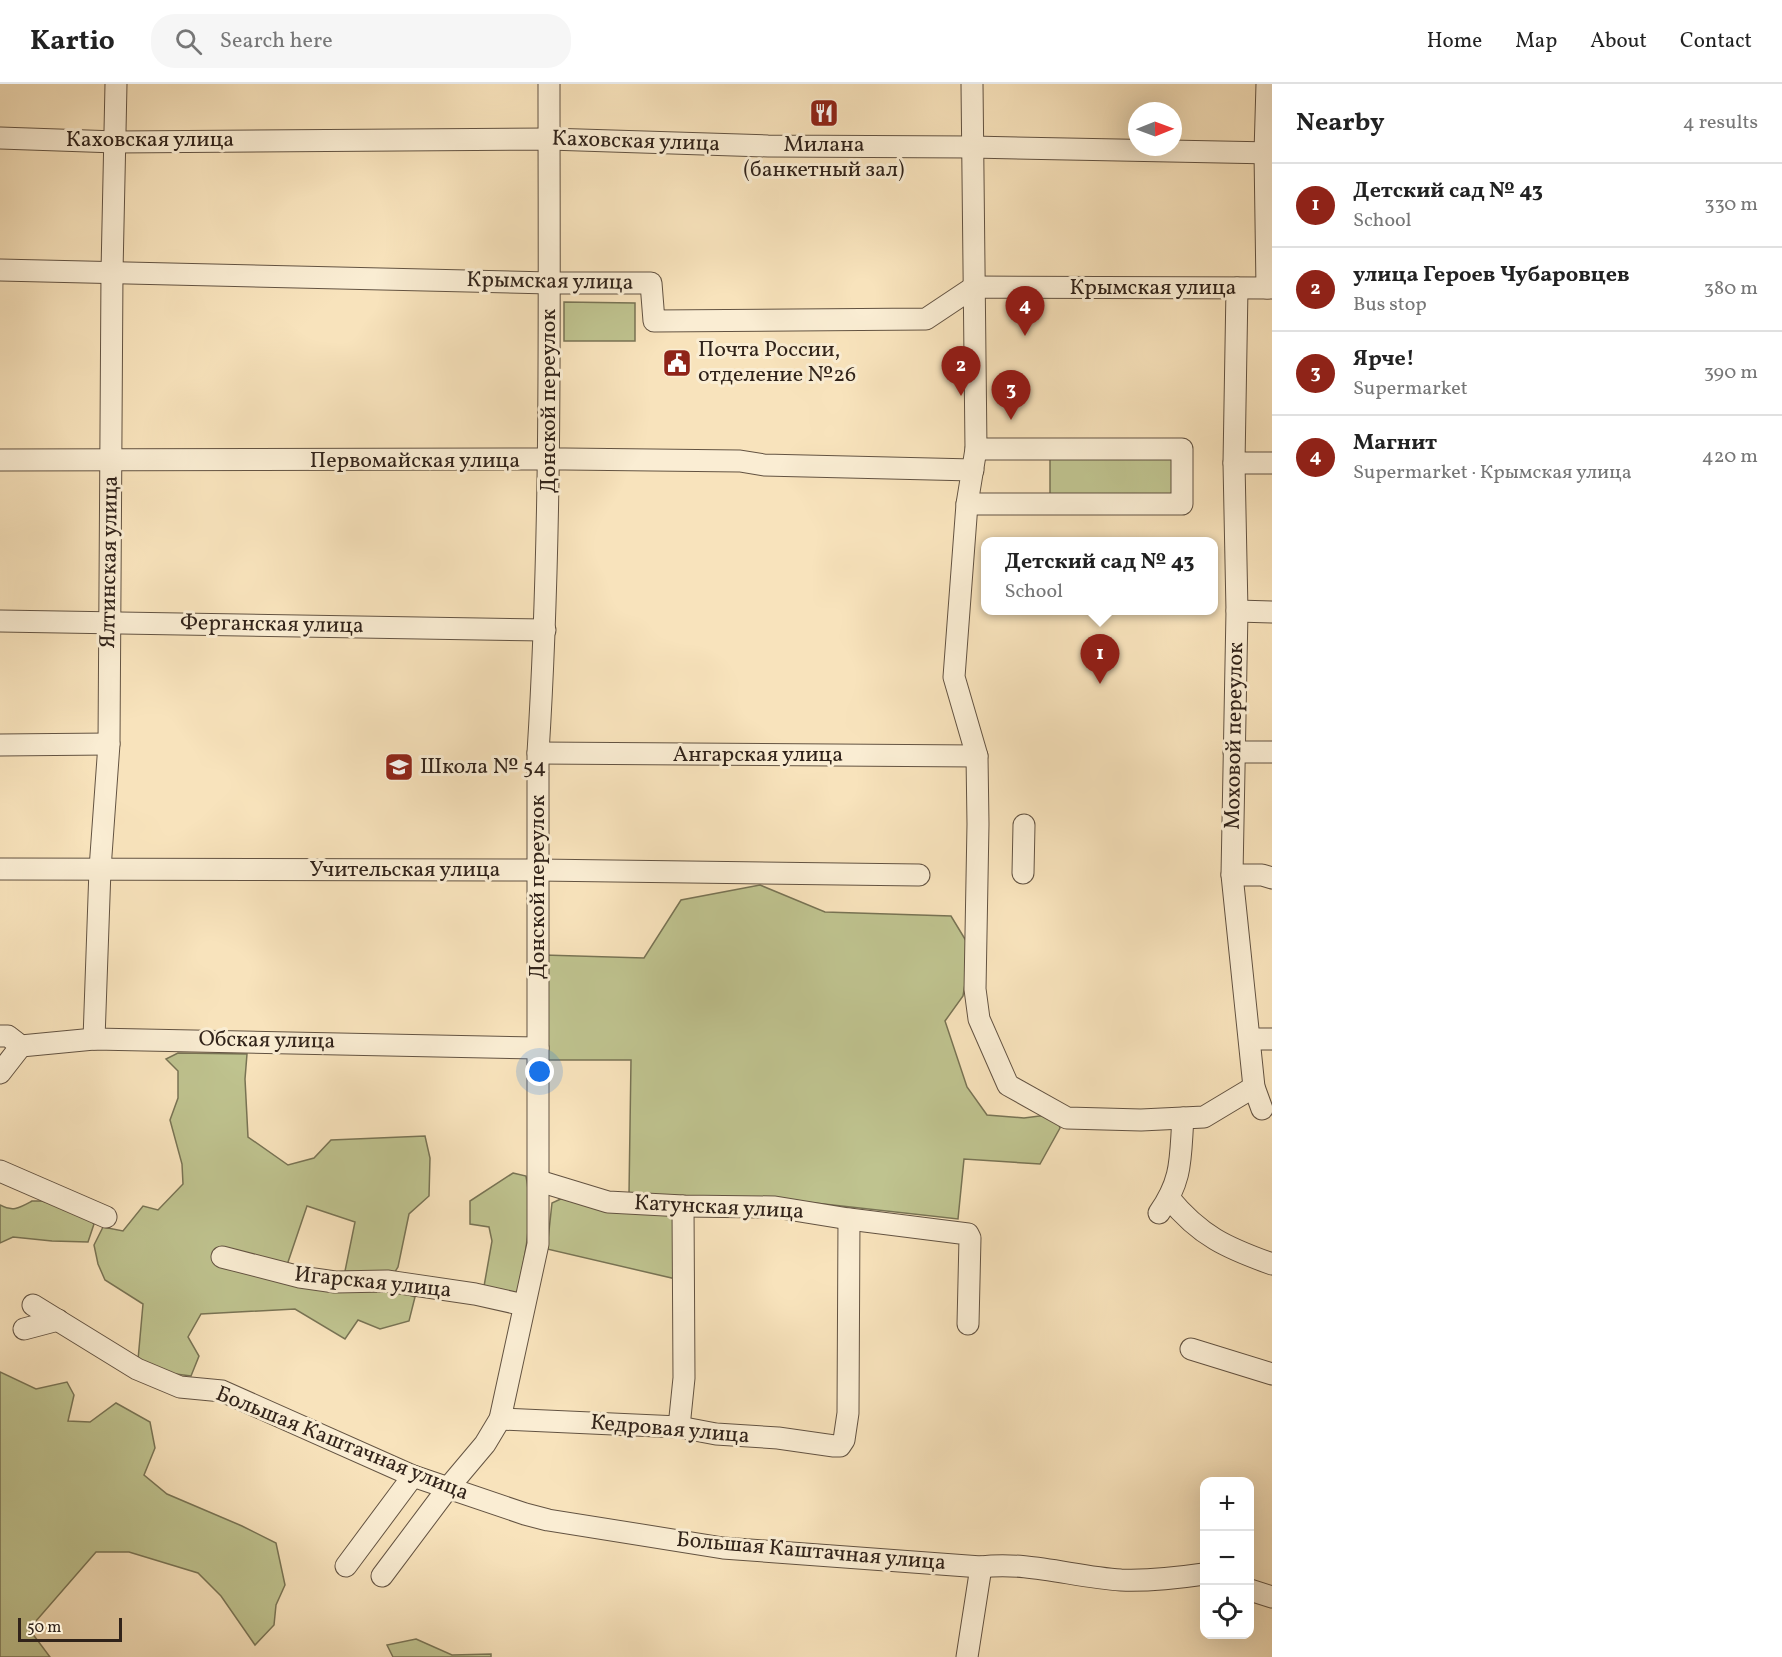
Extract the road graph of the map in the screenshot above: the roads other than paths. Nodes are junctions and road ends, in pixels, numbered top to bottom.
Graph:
1 (116, 84) edge
2 (549, 84) edge
3 (972, 84) edge
4 (1267, 84) edge
5 (0, 138) edge
6 (549, 139) junction
7 (116, 142) junction
8 (971, 147) junction
9 (1268, 153) edge
10 (0, 270) edge
11 (112, 272) junction
12 (550, 283) junction
13 (974, 287) junction
14 (1237, 288) junction
15 (1269, 288) edge
16 (975, 459) junction
17 (0, 460) edge
18 (549, 460) junction
19 (112, 461) junction
20 (1234, 463) junction
21 (1272, 463) edge
22 (966, 504) junction
23 (1238, 611) junction
24 (1272, 612) edge
25 (0, 621) edge
26 (109, 622) junction
27 (545, 630) junction
28 (109, 744) junction
29 (0, 745) edge
30 (1234, 752) junction
31 (1272, 752) edge
32 (538, 753) junction
33 (977, 756) junction
34 (1024, 825) dead end
35 (0, 869) edge
36 (100, 869) junction
37 (537, 870) junction
38 (1023, 873) dead end
39 (919, 875) dead end
40 (1232, 875) junction
41 (1272, 878) edge
42 (0, 1036) edge
43 (94, 1039) junction
44 (21, 1046) junction
45 (538, 1048) junction
46 (0, 1073) edge
47 (1254, 1087) junction
48 (1262, 1109) dead end
49 (1183, 1118) junction
50 (0, 1171) edge
51 (539, 1181) junction
52 (683, 1206) junction
53 (106, 1217) dead end
54 (849, 1219) junction
55 (222, 1257) dead end
56 (1272, 1264) edge
57 (33, 1305) dead end
58 (524, 1305) junction
59 (58, 1320) junction
60 (968, 1324) dead end
61 (24, 1329) dead end
62 (1191, 1349) dead end
63 (1272, 1374) edge
64 (500, 1419) junction
65 (679, 1427) junction
66 (413, 1476) junction
67 (448, 1488) junction
68 (346, 1566) dead end
69 (981, 1567) junction
70 (1200, 1575) edge
71 (382, 1576) dead end
72 (1254, 1591) edge
73 (1272, 1597) edge
74 (967, 1657) edge

1 - 7 street, Ялтинская улица
2 - 6 street, Донской переулок
3 - 8 street
4 - 9 street
5 - 7 street, Каховская улица
6 - 7 street, Каховская улица
6 - 8 street, Каховская улица
6 - 12 street, Донской переулок
7 - 11 street, Ялтинская улица
8 - 9 street, Каховская улица
8 - 13 street
9 - 15 street
10 - 11 street, Крымская улица
11 - 12 street, Крымская улица
11 - 19 street, Ялтинская улица
12 - 13 street, Крымская улица
12 - 18 street, Донской переулок
13 - 14 street, Крымская улица
13 - 16 street
14 - 15 street, Крымская улица
14 - 20 street, Моховой переулок
16 - 18 street, Первомайская улица
16 - 22 street
16 - 22 street, Первомайская улица
17 - 19 street, Первомайская улица
18 - 19 street, Первомайская улица
18 - 27 street, Донской переулок
19 - 26 street, Ялтинская улица
20 - 21 street
20 - 23 street, Моховой переулок
22 - 33 street
23 - 24 street
23 - 30 street, Моховой переулок
25 - 26 street, Ферганская улица
26 - 27 street, Ферганская улица
26 - 28 street, Ялтинская улица
27 - 32 street, Донской переулок
28 - 29 street
28 - 36 street, Ялтинская улица
30 - 31 street
30 - 40 street, Моховой переулок
32 - 33 street, Ангарская улица
32 - 37 street, Донской переулок
33 - 49 street
34 - 38 street
35 - 36 street, Учительская улица
36 - 37 street, Учительская улица
36 - 43 street, Ялтинская улица
37 - 39 street, Учительская улица
37 - 45 street, Донской переулок
40 - 41 street
40 - 47 street, Моховой переулок
42 - 44 street
43 - 44 street, Обская улица
43 - 45 street, Обская улица
44 - 46 street
45 - 51 street, Донской переулок
47 - 48 street, Моховой переулок
47 - 49 street
49 - 56 street
50 - 53 street
51 - 52 street, Катунская улица
51 - 58 street, Донской переулок
52 - 54 street, Катунская улица
52 - 65 street
54 - 60 street, Катунская улица
54 - 65 street, Кедровая улица
55 - 58 street, Игарская улица
57 - 59 street, Большая Каштачная улица
58 - 64 street, Донской переулок
59 - 61 street
59 - 66 street, Большая Каштачная улица
62 - 63 street
64 - 65 street, Кедровая улица
64 - 67 street, Донской переулок
66 - 67 street, Большая Каштачная улица
66 - 68 street
67 - 69 street, Большая Каштачная улица
67 - 71 street, Донской переулок
69 - 70 street, Большая Каштачная улица
69 - 74 street
72 - 73 street

